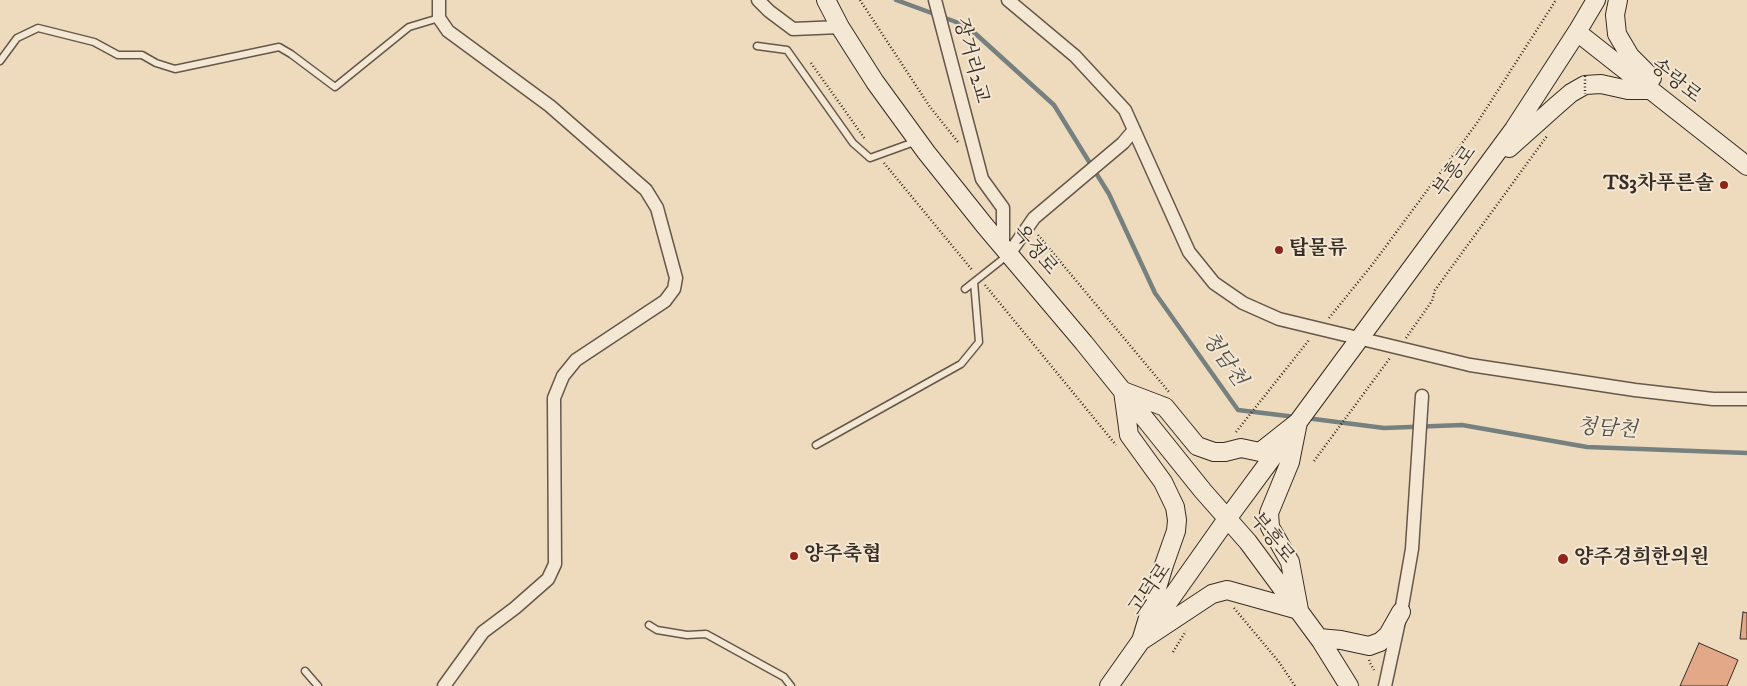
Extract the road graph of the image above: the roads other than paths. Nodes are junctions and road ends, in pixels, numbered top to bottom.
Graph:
1 (439, 0) edge
2 (758, 0) edge
3 (935, 0) edge
4 (1008, 0) edge
5 (1596, 0) edge
6 (1618, 0) edge
7 (829, 5) edge
8 (439, 18) junction
9 (840, 26) junction
10 (1577, 32) junction
11 (757, 46) dead end
12 (0, 60) edge
13 (1651, 90) junction
14 (1700, 129) junction
15 (1134, 130) junction
16 (918, 141) junction
17 (1747, 166) edge
18 (1486, 168) junction
19 (1006, 250) junction
20 (976, 280) junction
21 (965, 289) dead end
22 (1359, 338) junction
23 (1123, 391) junction
24 (1422, 396) dead end
25 (1747, 399) edge
26 (1298, 422) junction
27 (816, 445) dead end
28 (1226, 518) junction
29 (1299, 610) junction
30 (1401, 612) junction
31 (649, 625) dead end
32 (1319, 638) junction
33 (1141, 641) junction
34 (306, 671) dead end
35 (318, 686) edge
36 (444, 686) edge
37 (791, 686) edge
38 (1109, 686) edge
39 (1349, 686) edge
40 (1385, 686) edge

1 - 8 street
2 - 9 street
3 - 19 street, 장거리2교
4 - 15 street
5 - 10 main road, 부흥로
6 - 14 main road
7 - 9 main road, 옥정로
8 - 12 lane
8 - 36 street
9 - 16 main road, 옥정로
10 - 13 main road, 송랑로
10 - 18 main road, 부흥로
11 - 16 lane
13 - 14 main road, 송랑로
13 - 18 main road
14 - 17 main road, 송랑로
15 - 19 street
15 - 22 street
16 - 19 main road, 옥정로
18 - 22 main road, 부흥로
19 - 20 lane
19 - 23 main road, 옥정로
20 - 21 lane
20 - 27 lane
22 - 25 street
22 - 26 main road, 부흥로
23 - 26 main road
23 - 28 main road, 옥정로
23 - 33 main road
24 - 30 street
26 - 28 main road, 부흥로
26 - 29 main road
28 - 29 main road, 부흥로
28 - 33 main road, 고덕로
29 - 32 main road, 부흥로
29 - 33 main road
30 - 32 main road
30 - 40 street
31 - 37 lane
32 - 39 main road, 부흥로
33 - 38 main road, 고덕로
34 - 35 lane

